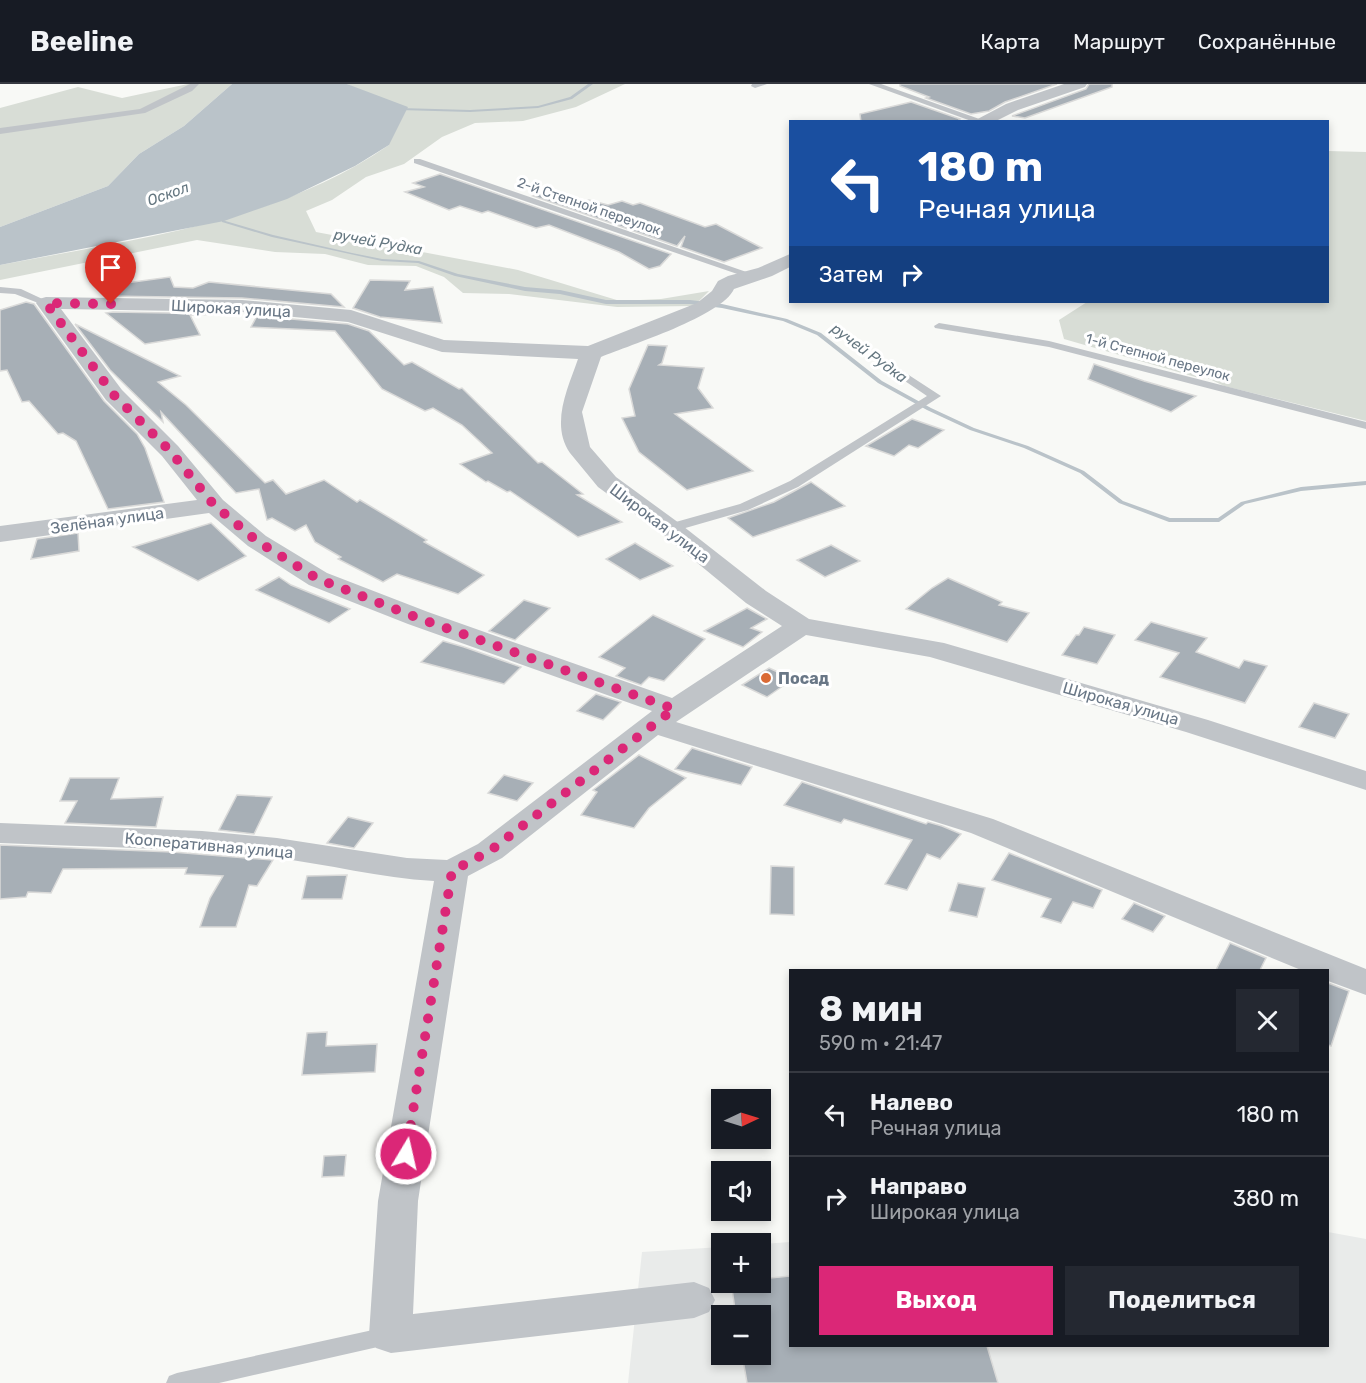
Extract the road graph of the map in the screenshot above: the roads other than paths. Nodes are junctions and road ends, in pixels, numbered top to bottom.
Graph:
1 (195, 84) edge
2 (873, 84) edge
3 (1079, 84) edge
4 (978, 120) edge
5 (983, 120) edge
6 (0, 130) edge
7 (417, 161) dead end
8 (789, 260) edge
9 (753, 276) junction
10 (0, 290) edge
11 (46, 303) junction
12 (939, 326) dead end
13 (591, 353) junction
14 (878, 358) dead end
15 (1366, 426) edge
16 (214, 505) junction
17 (669, 528) junction
18 (0, 534) edge
19 (801, 626) junction
20 (663, 716) junction
21 (1366, 781) edge
22 (0, 833) edge
23 (452, 871) junction
24 (1366, 983) edge
25 (694, 1300) dead end
26 (391, 1335) junction
27 (177, 1383) edge

1 - 6 lane
2 - 4 lane
3 - 5 street
7 - 9 lane, 2-й Степной переулок
8 - 9 street
9 - 13 street
10 - 11 lane
11 - 13 street, Широкая улица
11 - 16 street
12 - 15 lane, 1-й Степной переулок
13 - 17 street, Широкая улица
14 - 17 lane
16 - 18 street, Зелёная улица
16 - 20 street
17 - 19 street, Широкая улица
19 - 20 street
19 - 21 street, Широкая улица
20 - 23 street
20 - 24 street
22 - 23 street, Кооперативная улица
23 - 26 street
25 - 26 street
26 - 27 lane

